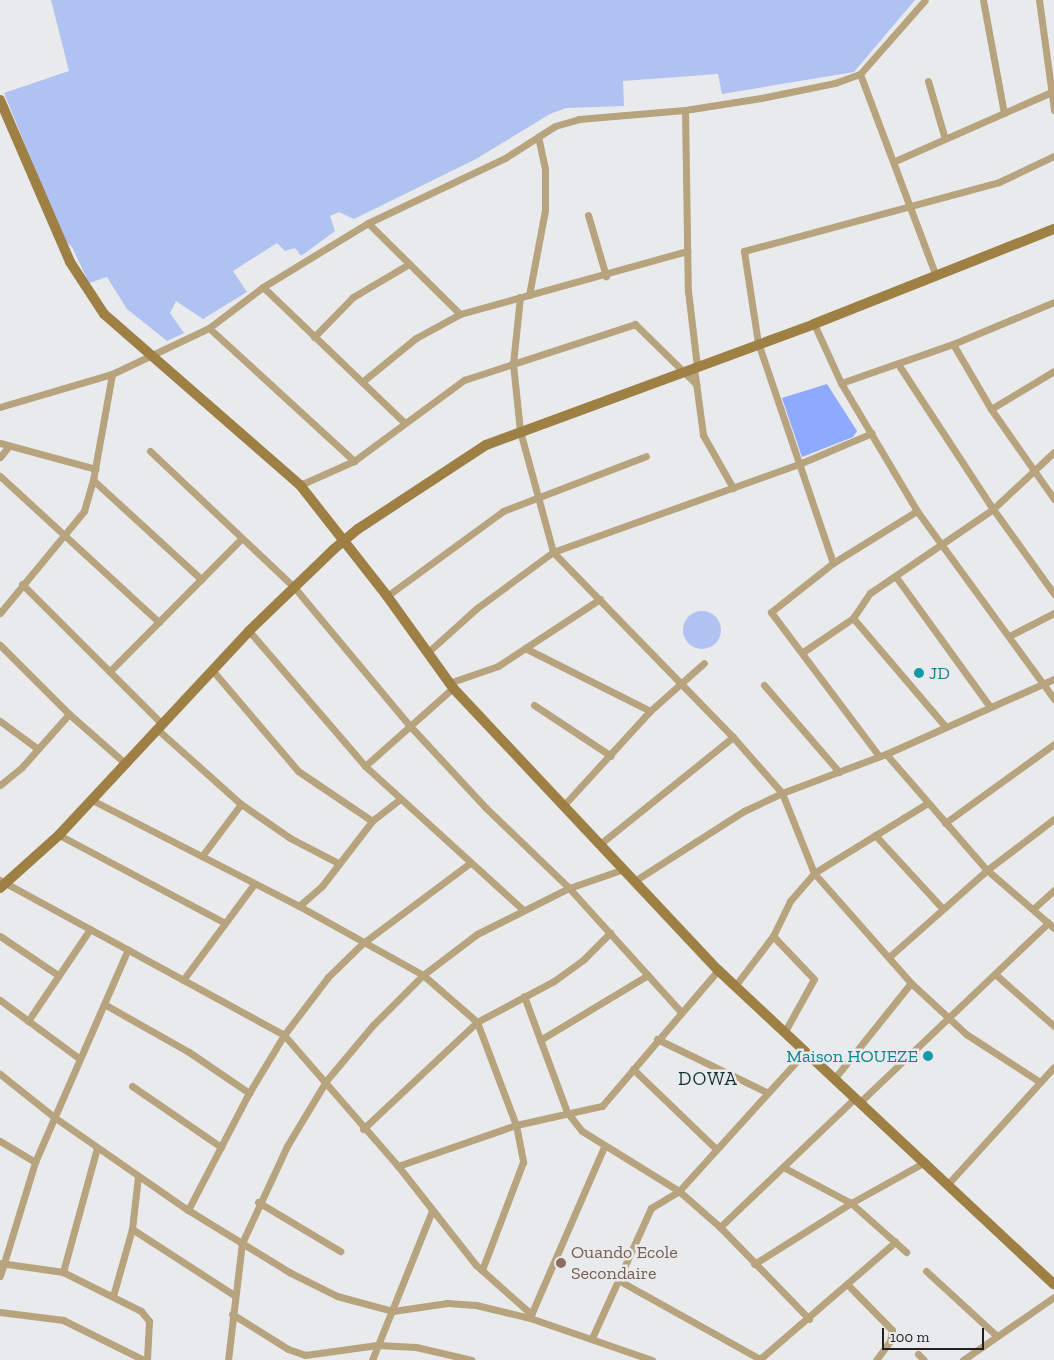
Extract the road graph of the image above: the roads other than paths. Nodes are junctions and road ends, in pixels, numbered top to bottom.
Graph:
1 (925, 0) edge
2 (983, 0) edge
3 (1039, 0) edge
4 (860, 74) junction
5 (928, 81) dead end
6 (1053, 91) edge
7 (0, 100) edge
8 (685, 110) junction
9 (1054, 110) edge
10 (1004, 113) junction
11 (538, 137) junction
12 (945, 139) junction
13 (1054, 156) edge
14 (896, 161) junction
15 (909, 206) junction
16 (588, 215) dead end
17 (368, 223) junction
18 (1054, 229) edge
19 (687, 251) junction
20 (409, 264) junction
21 (935, 274) junction
22 (606, 276) junction
23 (262, 287) junction
24 (529, 294) junction
25 (520, 297) junction
26 (1054, 302) edge
27 (460, 314) junction
28 (814, 324) junction
29 (209, 328) junction
30 (314, 337) junction
31 (758, 343) junction
32 (953, 344) junction
33 (151, 356) junction
34 (513, 364) junction
35 (898, 364) junction
36 (691, 369) junction
37 (1054, 371) edge
38 (112, 374) junction
39 (362, 382) junction
40 (841, 383) junction
41 (0, 407) edge
42 (991, 409) junction
43 (404, 422) junction
44 (520, 431) junction
45 (872, 433) junction
46 (0, 443) edge
47 (8, 447) junction
48 (150, 451) dead end
49 (1054, 452) edge
50 (646, 456) dead end
51 (0, 457) edge
52 (354, 461) junction
53 (799, 464) junction
54 (96, 469) junction
55 (1034, 470) junction
56 (0, 476) edge
57 (93, 480) junction
58 (300, 485) junction
59 (733, 488) junction
60 (540, 496) junction
61 (1054, 499) edge
62 (993, 509) junction
63 (917, 511) junction
64 (66, 536) junction
65 (242, 538) junction
66 (345, 540) junction
67 (943, 544) junction
68 (553, 552) junction
69 (833, 563) junction
70 (896, 577) junction
71 (201, 579) junction
72 (22, 584) junction
73 (294, 587) junction
74 (1054, 594) edge
75 (387, 596) junction
76 (600, 599) junction
77 (0, 613) edge
78 (1054, 613) edge
79 (853, 618) junction
80 (159, 622) junction
81 (250, 631) junction
82 (1011, 635) junction
83 (0, 644) edge
84 (525, 648) junction
85 (804, 652) junction
86 (427, 653) junction
87 (704, 663) dead end
88 (110, 671) junction
89 (213, 671) junction
90 (1054, 679) edge
91 (679, 682) junction
92 (1043, 684) junction
93 (764, 685) dead end
94 (451, 686) junction
95 (1054, 698) edge
96 (534, 705) dead end
97 (990, 707) junction
98 (650, 711) junction
99 (70, 714) junction
100 (0, 721) edge
101 (159, 726) junction
102 (410, 726) junction
103 (945, 726) junction
104 (733, 737) junction
105 (1054, 744) edge
106 (38, 749) junction
107 (883, 755) junction
108 (611, 756) junction
109 (126, 764) junction
110 (365, 766) junction
111 (838, 772) junction
112 (0, 785) edge
113 (782, 793) junction
114 (400, 799) junction
115 (92, 800) junction
116 (240, 804) junction
117 (926, 804) junction
118 (563, 806) junction
119 (1054, 819) edge
120 (372, 821) junction
121 (945, 823) junction
122 (60, 835) junction
123 (875, 835) junction
124 (600, 844) junction
125 (202, 856) junction
126 (338, 863) junction
127 (470, 863) junction
128 (624, 869) junction
129 (987, 870) junction
130 (814, 873) junction
131 (636, 880) junction
132 (2, 884) edge
133 (254, 884) junction
134 (569, 888) junction
135 (1054, 890) edge
136 (299, 906) junction
137 (1033, 908) junction
138 (943, 909) junction
139 (523, 910) junction
140 (225, 923) junction
141 (1051, 925) edge
142 (90, 929) junction
143 (610, 933) junction
144 (0, 936) edge
145 (773, 936) junction
146 (363, 943) junction
147 (128, 949) junction
148 (889, 957) junction
149 (718, 970) junction
150 (995, 974) junction
151 (423, 975) junction
152 (648, 975) junction
153 (58, 976) junction
154 (183, 980) junction
155 (911, 983) junction
156 (735, 986) junction
157 (524, 996) junction
158 (0, 1000) edge
159 (104, 1004) junction
160 (681, 1012) junction
161 (948, 1019) junction
162 (28, 1021) junction
163 (477, 1022) junction
164 (1054, 1026) edge
165 (784, 1033) junction
166 (284, 1035) junction
167 (657, 1039) junction
168 (540, 1040) junction
169 (805, 1052) junction
170 (80, 1059) junction
171 (1054, 1067) edge
172 (633, 1069) junction
173 (0, 1074) edge
174 (834, 1079) junction
175 (326, 1081) junction
176 (1040, 1082) junction
177 (132, 1086) dead end
178 (249, 1093) junction
179 (768, 1093) junction
180 (858, 1100) junction
181 (567, 1112) junction
182 (54, 1117) junction
183 (516, 1125) junction
184 (363, 1129) junction
185 (0, 1140) edge
186 (221, 1147) junction
187 (604, 1147) junction
188 (97, 1148) junction
189 (716, 1149) junction
190 (35, 1162) junction
191 (925, 1162) junction
192 (398, 1166) junction
193 (783, 1167) junction
194 (138, 1176) junction
195 (946, 1184) junction
196 (678, 1191) junction
197 (258, 1202) junction
198 (851, 1203) junction
199 (188, 1210) junction
200 (432, 1210) junction
201 (720, 1227) junction
202 (132, 1229) junction
203 (895, 1242) junction
204 (242, 1243) junction
205 (340, 1251) dead end
206 (906, 1252) dead end
207 (1, 1263) edge
208 (754, 1264) junction
209 (482, 1270) junction
210 (926, 1271) dead end
211 (63, 1272) junction
212 (0, 1276) edge
213 (618, 1280) junction
214 (847, 1284) junction
215 (1054, 1284) edge
216 (234, 1295) junction
217 (113, 1296) junction
218 (1054, 1297) edge
219 (393, 1311) junction
220 (0, 1312) edge
221 (232, 1314) junction
222 (531, 1316) junction
223 (809, 1319) junction
224 (997, 1336) junction
225 (592, 1338) junction
226 (377, 1345) junction
227 (918, 1354) dead end
228 (145, 1360) edge
229 (228, 1360) edge
230 (372, 1360) edge
231 (472, 1360) edge
232 (652, 1360) edge
233 (761, 1360) edge
234 (876, 1360) edge
235 (924, 1360) edge
236 (963, 1360) edge

1 - 4 street
2 - 10 street
3 - 6 street
4 - 8 street
4 - 14 street
5 - 12 street
6 - 9 street
6 - 10 street
7 - 33 main road
8 - 11 street
8 - 19 street
10 - 12 street
11 - 17 street
11 - 24 street
12 - 14 street
13 - 15 street
14 - 15 street
15 - 21 street
15 - 31 street
16 - 22 street
17 - 20 street
17 - 23 street
18 - 21 main road
19 - 22 street
19 - 36 street
20 - 27 street
20 - 30 street
21 - 28 main road
22 - 24 street
23 - 29 street
23 - 30 street
24 - 25 street
25 - 27 street
25 - 34 street
26 - 32 street
27 - 39 street
28 - 31 main road
28 - 40 street
29 - 33 street
29 - 52 street
30 - 39 street
31 - 36 main road
31 - 53 street
32 - 35 street
32 - 42 street
33 - 38 street
33 - 58 main road
34 - 36 street
34 - 43 street
34 - 44 street
35 - 40 street
35 - 62 street
36 - 44 main road
36 - 59 street
37 - 42 street
38 - 41 street
38 - 54 street
39 - 43 street
40 - 45 street
42 - 55 street
43 - 52 street
44 - 60 street
44 - 66 main road
45 - 53 street
45 - 63 street
46 - 47 street
47 - 51 street
47 - 54 street
48 - 65 street
49 - 55 street
50 - 60 street
52 - 58 street
53 - 59 street
53 - 69 street
54 - 57 street
55 - 61 street
55 - 62 street
56 - 64 street
57 - 64 street
57 - 71 street
58 - 66 main road
59 - 68 street
60 - 68 street
60 - 75 street
62 - 67 street
62 - 74 street
63 - 67 street
63 - 69 street
64 - 72 street
64 - 80 street
65 - 71 street
65 - 73 street
66 - 73 main road
66 - 75 main road
67 - 70 street
67 - 82 street
68 - 76 street
68 - 86 street
69 - 85 street
70 - 79 street
70 - 97 street
71 - 80 street
72 - 77 street
72 - 88 street
73 - 81 main road
73 - 102 street
75 - 86 main road
76 - 84 street
76 - 91 street
78 - 82 street
79 - 85 street
79 - 103 street
80 - 88 street
81 - 89 main road
81 - 110 street
82 - 92 street
83 - 99 street
84 - 94 street
84 - 98 street
85 - 107 street
86 - 94 main road
87 - 91 street
88 - 101 street
89 - 101 main road
89 - 120 street
90 - 92 street
91 - 98 street
91 - 104 street
92 - 95 street
92 - 97 street
93 - 111 street
94 - 102 street
94 - 118 main road
96 - 108 street
97 - 103 street
98 - 108 street
99 - 106 street
99 - 109 street
100 - 106 street
101 - 109 main road
101 - 116 street
102 - 110 street
102 - 134 street
103 - 107 street
104 - 113 street
104 - 124 street
105 - 121 street
106 - 112 street
107 - 111 street
107 - 117 street
108 - 118 street
109 - 115 main road
110 - 114 street
111 - 113 street
113 - 130 street
113 - 131 street
114 - 120 street
114 - 127 street
115 - 122 main road
115 - 125 street
116 - 125 street
116 - 126 street
117 - 121 street
117 - 123 street
118 - 124 main road
119 - 129 street
120 - 126 street
121 - 129 street
122 - 132 main road
122 - 140 street
123 - 130 street
123 - 138 street
124 - 128 main road
125 - 133 street
126 - 136 street
127 - 139 street
127 - 146 street
128 - 131 main road
128 - 134 street
129 - 137 street
129 - 138 street
130 - 145 street
130 - 148 street
131 - 149 main road
132 - 142 street
133 - 136 street
133 - 140 street
134 - 139 street
134 - 143 street
135 - 137 street
136 - 146 street
137 - 141 street
138 - 148 street
139 - 151 street
140 - 154 street
141 - 150 street
142 - 147 street
142 - 153 street
143 - 152 street
143 - 157 street
144 - 153 street
145 - 156 street
145 - 165 street
146 - 151 street
146 - 166 street
147 - 154 street
147 - 159 street
148 - 155 street
149 - 156 main road
149 - 160 street
150 - 161 street
150 - 164 street
151 - 163 street
151 - 175 street
152 - 160 street
152 - 168 street
153 - 162 street
154 - 166 street
155 - 161 street
155 - 174 street
156 - 165 main road
157 - 163 street
157 - 168 street
158 - 162 street
159 - 170 street
159 - 178 street
160 - 167 street
161 - 176 street
161 - 180 street
162 - 170 street
163 - 183 street
163 - 184 street
165 - 169 main road
166 - 175 street
166 - 178 street
167 - 172 street
167 - 179 street
168 - 181 street
169 - 174 main road
169 - 179 street
170 - 182 street
171 - 176 street
172 - 181 street
172 - 189 street
173 - 182 street
174 - 180 main road
175 - 184 street
175 - 197 street
176 - 195 street
177 - 186 street
178 - 186 street
179 - 189 street
180 - 191 main road
180 - 193 street
181 - 183 street
181 - 187 street
182 - 188 street
182 - 190 street
183 - 192 street
183 - 209 street
184 - 192 street
185 - 190 street
186 - 199 street
187 - 196 street
187 - 222 street
188 - 194 street
188 - 211 street
189 - 196 street
190 - 207 street
191 - 195 main road
191 - 198 street
192 - 200 street
193 - 198 street
193 - 201 street
194 - 199 street
194 - 202 street
195 - 215 main road
196 - 201 street
196 - 213 street
197 - 204 street
197 - 205 street
198 - 203 street
198 - 208 street
199 - 204 street
200 - 209 street
200 - 219 street
201 - 208 street
202 - 216 street
202 - 217 street
203 - 206 street
203 - 214 street
204 - 216 street
204 - 219 street
207 - 211 street
207 - 212 street
208 - 223 street
209 - 222 street
210 - 224 street
211 - 217 street
213 - 225 street
213 - 233 street
214 - 223 street
214 - 234 street
216 - 221 street
217 - 228 street
218 - 224 street
219 - 222 street
219 - 226 street
220 - 228 street
221 - 226 street
221 - 229 street
222 - 225 street
223 - 233 street
224 - 236 street
225 - 232 street
226 - 230 street
226 - 231 street
227 - 235 street

